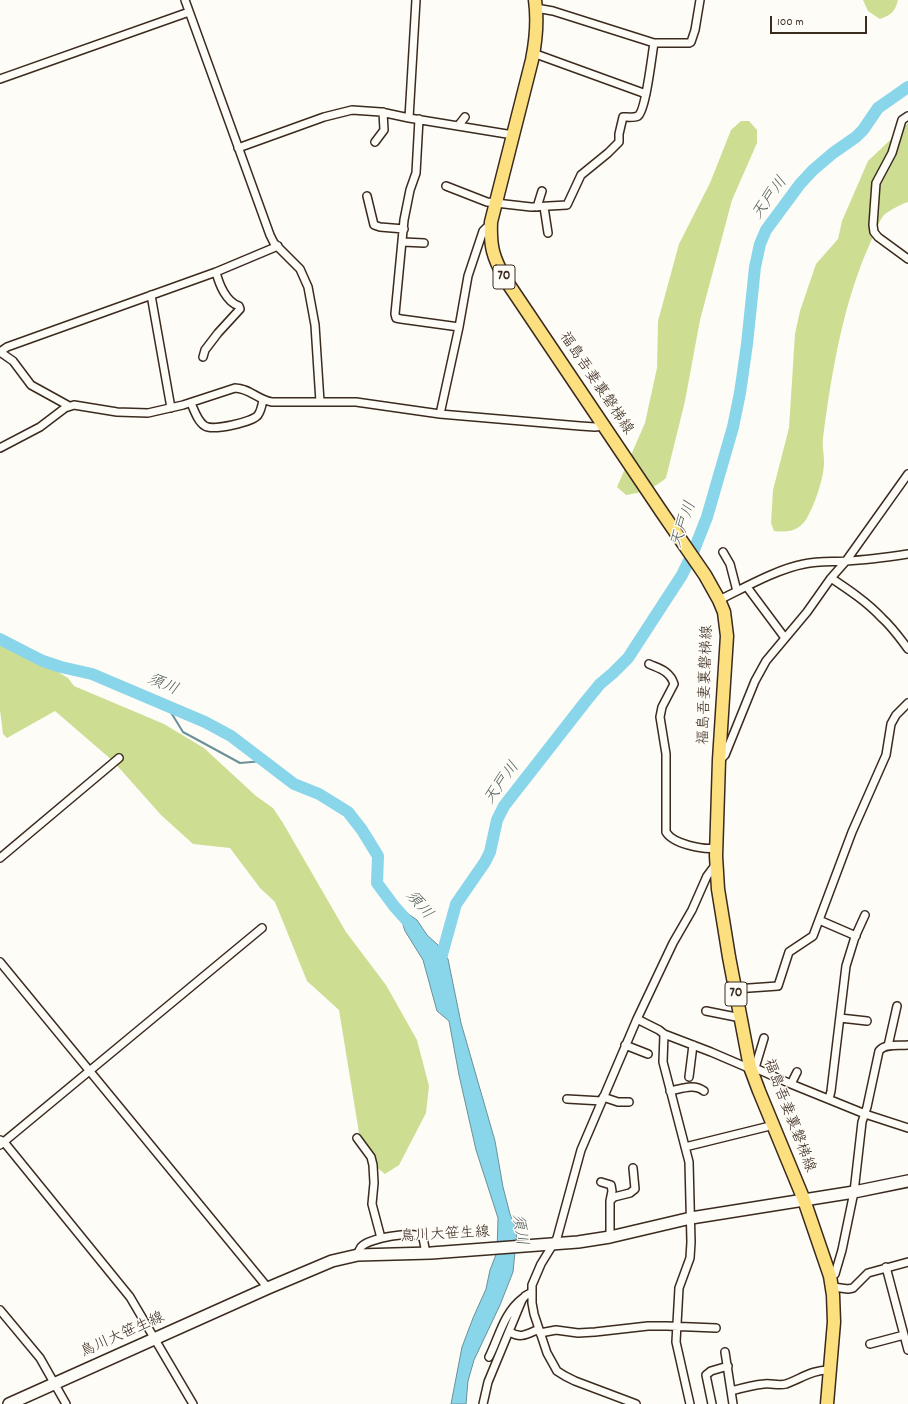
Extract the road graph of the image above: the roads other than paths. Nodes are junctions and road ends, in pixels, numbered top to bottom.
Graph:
1 (185, 0) edge
2 (416, 0) edge
3 (700, 0) edge
4 (536, 4) edge
5 (189, 12) junction
6 (654, 42) junction
7 (533, 53) junction
8 (0, 79) edge
9 (646, 94) junction
10 (383, 112) junction
11 (908, 116) edge
12 (465, 117) dead end
13 (409, 118) junction
14 (419, 119) junction
15 (458, 126) junction
16 (513, 135) junction
17 (375, 142) dead end
18 (238, 148) junction
19 (446, 186) dead end
20 (542, 191) dead end
21 (367, 196) dead end
22 (495, 203) junction
23 (541, 207) junction
24 (491, 227) junction
25 (404, 229) junction
26 (548, 234) dead end
27 (402, 242) junction
28 (424, 243) dead end
29 (278, 246) junction
30 (908, 259) edge
31 (216, 272) junction
32 (151, 295) junction
33 (459, 328) junction
34 (0, 352) edge
35 (203, 357) dead end
36 (263, 400) junction
37 (320, 402) junction
38 (191, 403) junction
39 (69, 406) junction
40 (171, 408) junction
41 (440, 414) junction
42 (603, 426) junction
43 (0, 448) edge
44 (908, 474) edge
45 (723, 552) dead end
46 (908, 554) edge
47 (846, 561) junction
48 (831, 578) junction
49 (746, 587) junction
50 (737, 591) junction
51 (719, 600) junction
52 (785, 638) junction
53 (908, 649) edge
54 (649, 664) dead end
55 (908, 703) edge
56 (119, 758) dead end
57 (719, 760) junction
58 (716, 848) junction
59 (0, 858) edge
60 (716, 864) junction
61 (865, 915) dead end
62 (819, 920) junction
63 (262, 928) dead end
64 (856, 936) junction
65 (0, 962) edge
66 (735, 989) junction
67 (897, 1006) dead end
68 (706, 1011) dead end
69 (741, 1017) junction
70 (840, 1018) junction
71 (637, 1019) junction
72 (867, 1021) dead end
73 (664, 1034) junction
74 (764, 1038) dead end
75 (625, 1045) junction
76 (693, 1045) junction
77 (908, 1045) edge
78 (888, 1046) junction
79 (648, 1054) dead end
80 (753, 1068) junction
81 (90, 1072) junction
82 (797, 1072) dead end
83 (689, 1077) dead end
84 (791, 1084) junction
85 (670, 1091) junction
86 (704, 1091) dead end
87 (567, 1099) dead end
88 (603, 1099) junction
89 (829, 1099) junction
90 (629, 1102) dead end
91 (865, 1114) junction
92 (774, 1125) junction
93 (908, 1128) edge
94 (357, 1138) dead end
95 (1, 1143) edge
96 (685, 1147) junction
97 (633, 1168) dead end
98 (908, 1181) edge
99 (601, 1182) dead end
100 (854, 1192) junction
101 (804, 1200) junction
102 (610, 1201) junction
103 (691, 1218) junction
104 (610, 1237) junction
105 (381, 1238) junction
106 (553, 1244) junction
107 (428, 1253) junction
108 (357, 1256) junction
109 (908, 1262) edge
110 (886, 1267) junction
111 (832, 1282) junction
112 (268, 1288) junction
113 (532, 1292) junction
114 (525, 1296) junction
115 (0, 1310) edge
116 (677, 1326) junction
117 (716, 1328) dead end
118 (539, 1331) junction
119 (510, 1332) junction
120 (904, 1335) junction
121 (155, 1339) junction
122 (870, 1344) dead end
123 (908, 1350) edge
124 (725, 1352) dead end
125 (489, 1357) dead end
126 (728, 1366) junction
127 (830, 1370) junction
128 (54, 1384) junction
129 (731, 1391) junction
130 (9, 1404) edge
131 (66, 1404) edge
132 (193, 1404) edge
133 (483, 1404) edge
134 (636, 1404) edge
135 (690, 1404) edge
136 (712, 1404) edge
137 (733, 1404) edge
138 (827, 1404) edge

1 - 5 street
2 - 13 street
3 - 6 street
4 - 6 street
4 - 7 main road, 福島吾妻裏磐梯線 / 70
5 - 8 street
5 - 18 street
6 - 9 street
7 - 9 street
7 - 16 main road, 福島吾妻裏磐梯線 / 70
9 - 23 street
10 - 13 street
10 - 17 street
10 - 18 street
11 - 30 street
12 - 15 street
13 - 14 street
14 - 15 street
14 - 25 street
15 - 16 street
16 - 22 main road, 福島吾妻裏磐梯線 / 70
18 - 29 street
19 - 22 street
20 - 23 street
21 - 25 street
22 - 23 street
22 - 24 main road, 福島吾妻裏磐梯線 / 70
23 - 26 street
24 - 33 street
24 - 42 main road, 福島吾妻裏磐梯線 / 70
25 - 27 street
27 - 28 street
27 - 33 street
29 - 31 street
29 - 37 street
31 - 32 street
31 - 35 street
32 - 34 street
32 - 40 street
33 - 41 street
34 - 39 street
36 - 37 street
36 - 38 street
36 - 38 street
37 - 41 street
38 - 40 street
39 - 40 street
39 - 43 street
41 - 42 street
42 - 51 main road, 福島吾妻裏磐梯線 / 70
44 - 47 street
45 - 50 street
46 - 47 street
47 - 48 street
47 - 49 street
48 - 52 street
48 - 53 street
49 - 50 street
49 - 52 street
50 - 51 street
51 - 57 main road, 福島吾妻裏磐梯線 / 70
52 - 57 street
54 - 58 street
55 - 62 street
56 - 59 street
57 - 58 main road, 福島吾妻裏磐梯線 / 70
58 - 60 main road, 福島吾妻裏磐梯線 / 70
60 - 66 main road, 福島吾妻裏磐梯線 / 70
60 - 71 street
61 - 64 street
62 - 64 street
62 - 66 street
63 - 81 street
64 - 70 street
65 - 81 street
66 - 69 main road, 福島吾妻裏磐梯線 / 70
67 - 78 street
68 - 69 street
69 - 80 main road, 福島吾妻裏磐梯線 / 70
70 - 72 street
70 - 89 street
71 - 73 street
71 - 75 street
73 - 76 street
73 - 85 street
74 - 80 street
75 - 79 street
75 - 88 street
76 - 80 street
76 - 83 street
77 - 78 street
78 - 91 street
80 - 84 street
80 - 92 main road, 福島吾妻裏磐梯線 / 70
81 - 95 street
81 - 112 street
82 - 84 street
84 - 89 street
85 - 86 street
85 - 96 street
87 - 88 street
88 - 90 street
88 - 106 street
89 - 91 street
91 - 93 street
91 - 100 street
92 - 96 street
92 - 101 main road, 福島吾妻裏磐梯線 / 70
94 - 105 street
95 - 121 street
96 - 103 street
97 - 102 street
98 - 100 street, 鳥川大笹生線
99 - 102 street
100 - 101 street, 鳥川大笹生線
100 - 111 street
101 - 103 street, 鳥川大笹生線
101 - 111 main road, 福島吾妻裏磐梯線 / 70
102 - 104 street
103 - 104 street, 鳥川大笹生線
103 - 116 street
104 - 106 street, 鳥川大笹生線
105 - 107 street
105 - 108 street
106 - 107 street, 鳥川大笹生線
106 - 113 street
107 - 108 street, 鳥川大笹生線
108 - 112 street, 鳥川大笹生線
109 - 110 street
110 - 111 street
110 - 120 street
111 - 127 main road, 福島吾妻裏磐梯線 / 70
112 - 121 street, 鳥川大笹生線
113 - 114 street
113 - 118 street
114 - 119 street
114 - 125 street
115 - 128 street
116 - 117 street
116 - 118 street
116 - 135 street
118 - 119 street
118 - 134 street
119 - 133 street
120 - 122 street
120 - 123 street
121 - 128 street, 鳥川大笹生線
121 - 132 street
124 - 126 street
126 - 129 street
126 - 136 street
127 - 129 street
127 - 138 main road, 福島吾妻裏磐梯線 / 70
128 - 130 street, 鳥川大笹生線
128 - 131 street
129 - 137 street

